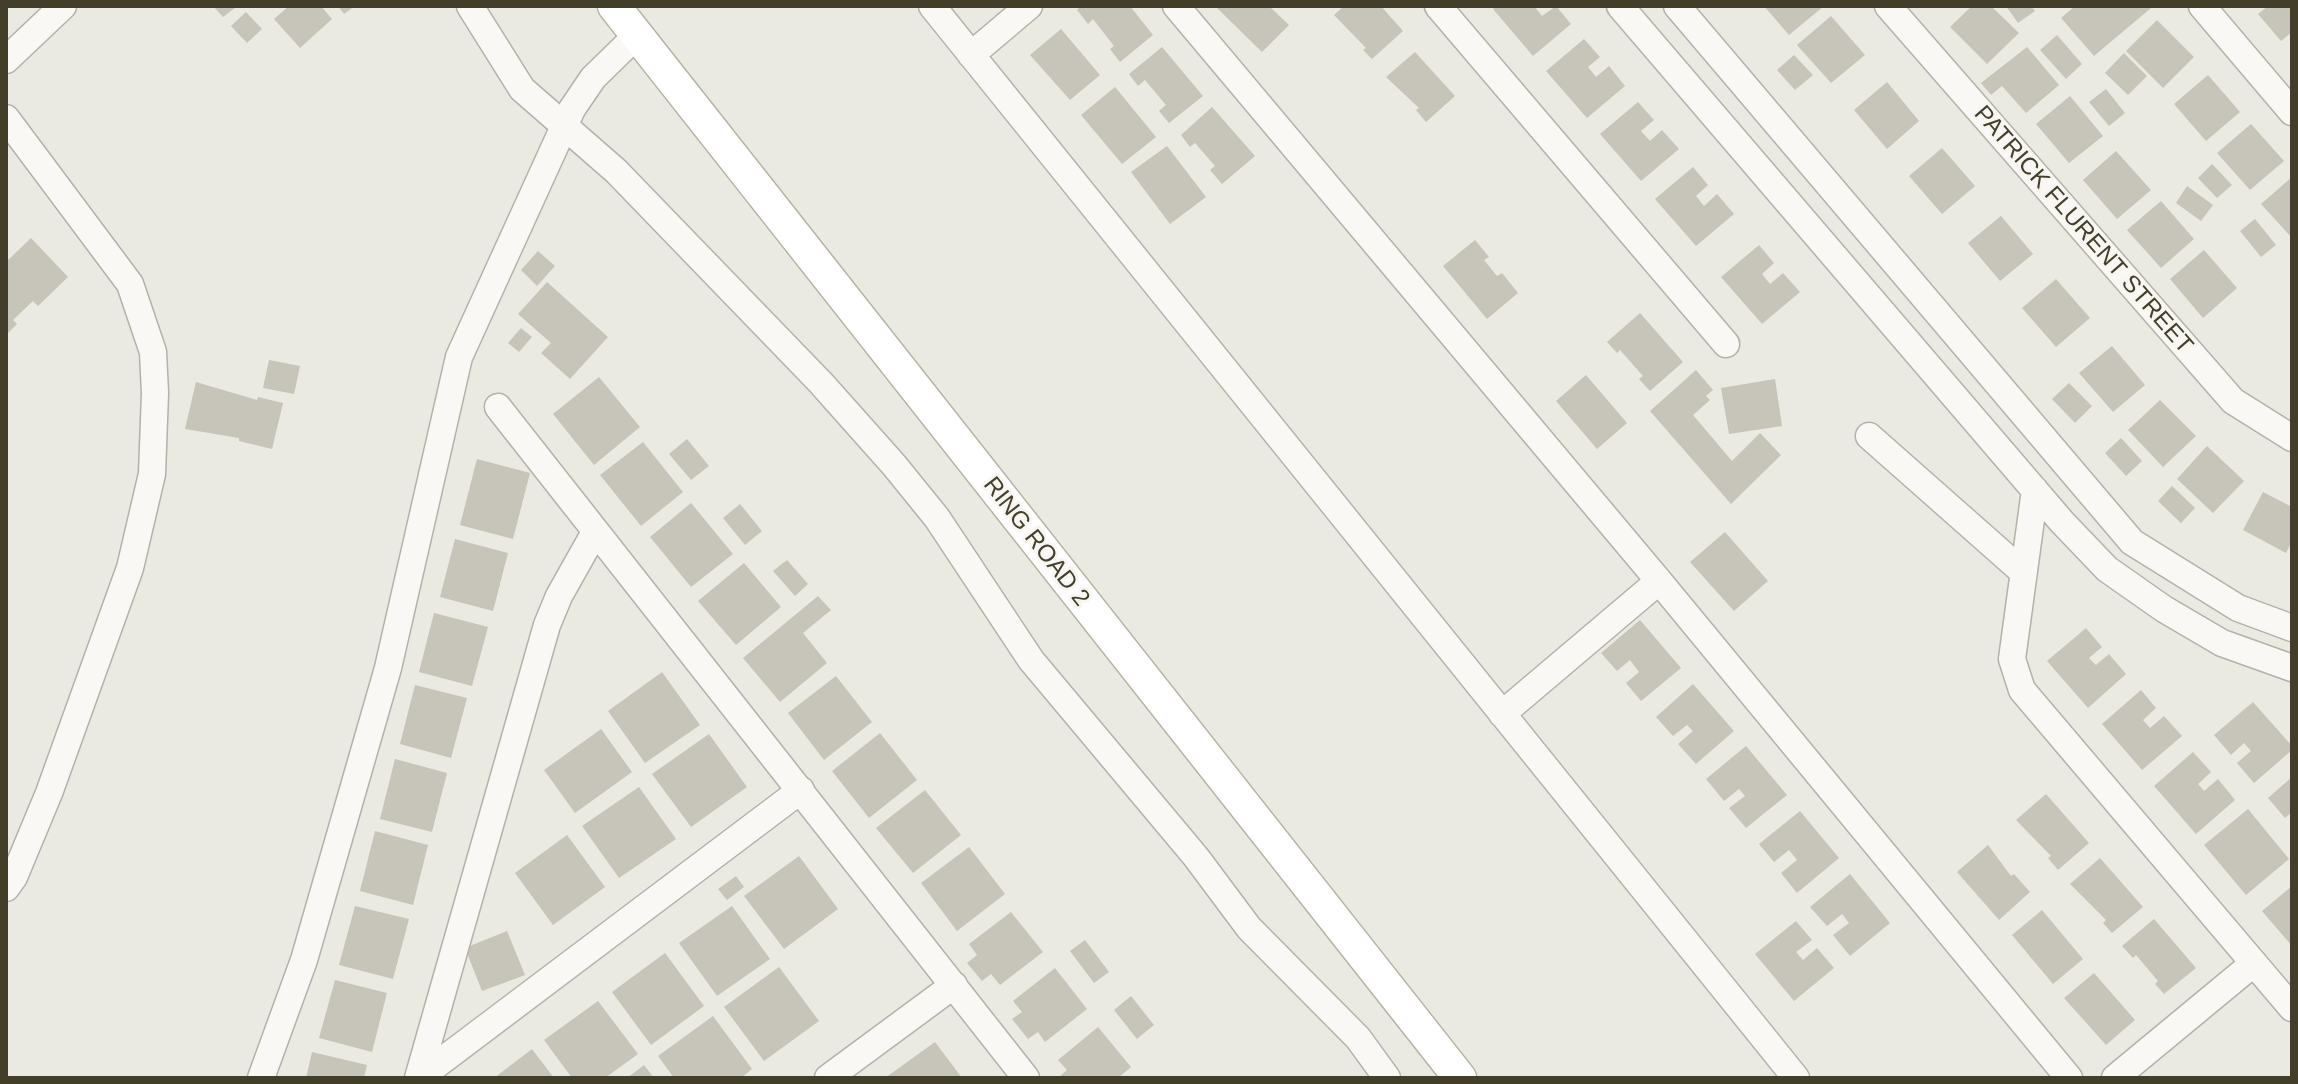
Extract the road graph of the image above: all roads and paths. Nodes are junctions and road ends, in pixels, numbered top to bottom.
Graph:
1 (63, 6) edge
2 (470, 6) edge
3 (932, 6) edge
4 (1029, 6) edge
5 (1176, 6) edge
6 (1438, 6) edge
7 (1620, 6) edge
8 (1677, 6) edge
9 (1888, 6) edge
10 (2202, 6) edge
11 (627, 20) edge
12 (971, 55) junction
13 (6, 60) edge
14 (2292, 112) edge
15 (6, 118) edge
16 (565, 125) junction
17 (1809, 164) junction
18 (1777, 189) junction
19 (1726, 344) dead end
20 (498, 407) dead end
21 (1869, 436) dead end
22 (2292, 438) edge
23 (2035, 490) junction
24 (595, 532) junction
25 (2132, 542) junction
26 (2107, 569) junction
27 (2023, 572) junction
28 (1659, 581) junction
29 (2292, 628) edge
30 (2292, 668) edge
31 (1502, 714) junction
32 (801, 790) junction
33 (6, 888) edge
34 (2254, 963) junction
35 (954, 985) junction
36 (2292, 1008) edge
37 (1451, 1075) edge
38 (261, 1078) edge
39 (418, 1078) edge
40 (828, 1078) edge
41 (1026, 1078) edge
42 (1387, 1078) edge
43 (1796, 1078) edge
44 (2069, 1078) edge
45 (2115, 1078) edge

1 - 13 street
2 - 16 street
3 - 12 street
4 - 12 street
5 - 28 street
6 - 19 street
7 - 18 street
8 - 17 street
9 - 22 street, PATRICK FLURENT STREET
10 - 14 street
11 - 16 street
11 - 37 main road, RING ROAD 2
12 - 31 street
15 - 33 street
16 - 38 street
16 - 42 street
17 - 18 street
17 - 25 street
18 - 23 street
20 - 24 street
21 - 27 street
23 - 26 street
23 - 27 street
24 - 32 street
24 - 39 street
25 - 26 street
25 - 29 street
26 - 30 street
27 - 34 street
28 - 31 street
28 - 44 street
31 - 43 street
32 - 35 street
32 - 39 street
34 - 36 street
34 - 45 street
35 - 40 street
35 - 41 street

